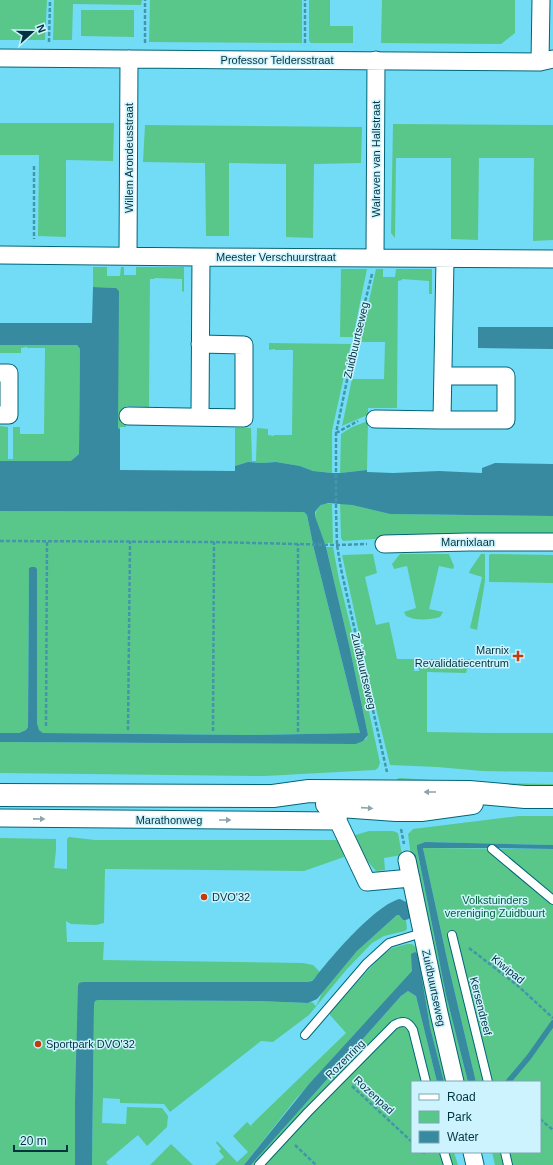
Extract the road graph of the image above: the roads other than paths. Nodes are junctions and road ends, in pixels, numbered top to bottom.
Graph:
1 (541, 0) edge
2 (0, 58) edge
3 (137, 59) junction
4 (376, 60) junction
5 (547, 60) edge
6 (0, 255) edge
7 (128, 256) junction
8 (201, 257) junction
9 (375, 258) junction
10 (445, 259) junction
11 (553, 259) edge
12 (200, 344) junction
13 (0, 373) edge
14 (443, 376) junction
15 (0, 415) edge
16 (128, 416) dead end
17 (200, 417) junction
18 (375, 419) road end
19 (442, 420) junction
20 (553, 542) edge
21 (384, 544) road end
22 (0, 794) edge
23 (273, 796) junction
24 (553, 797) edge
25 (394, 801) junction
26 (339, 814) junction
27 (0, 818) edge
28 (492, 849) dead end
29 (407, 860) road end
30 (411, 878) junction
31 (553, 900) edge
32 (422, 933) junction
33 (452, 935) road end
34 (305, 1035) dead end
35 (426, 1081) edge
36 (455, 1081) edge
37 (488, 1081) edge
38 (444, 1153) edge
39 (472, 1153) edge
40 (505, 1153) edge
41 (259, 1165) edge
42 (448, 1165) edge
43 (475, 1165) edge
44 (508, 1165) edge

1 - 5 street
2 - 3 street, Professor Teldersstraat
3 - 4 street, Professor Teldersstraat
3 - 7 street, Willem Arondeusstraat
4 - 5 street, Professor Teldersstraat
4 - 9 street, Walraven van Hallstraat
6 - 7 street, Meester Verschuurstraat
7 - 8 street, Meester Verschuurstraat
8 - 9 street, Meester Verschuurstraat
8 - 12 street
9 - 10 street, Meester Verschuurstraat
10 - 11 street, Meester Verschuurstraat
10 - 14 street
12 - 17 street
12 - 17 street
13 - 15 street
14 - 19 street
14 - 19 street
16 - 17 street
18 - 19 street
20 - 21 street, Marnixlaan
22 - 23 main road, Marathonweg
23 - 25 main road, Marathonweg
23 - 26 main road, Marathonweg
24 - 25 main road, Marathonweg
26 -> 25 main road, Marathonweg
27 -> 26 street, Marathonweg
26 - 30 street
28 - 31 lane
29 - 30 street, Zuidbuurtseweg
30 - 32 street, Zuidbuurtseweg
32 - 34 lane
32 - 36 street, Zuidbuurtseweg
33 - 37 lane, Kersendreef
35 - 41 lane, Rozenring
38 - 42 lane
39 - 43 street
40 - 44 lane

